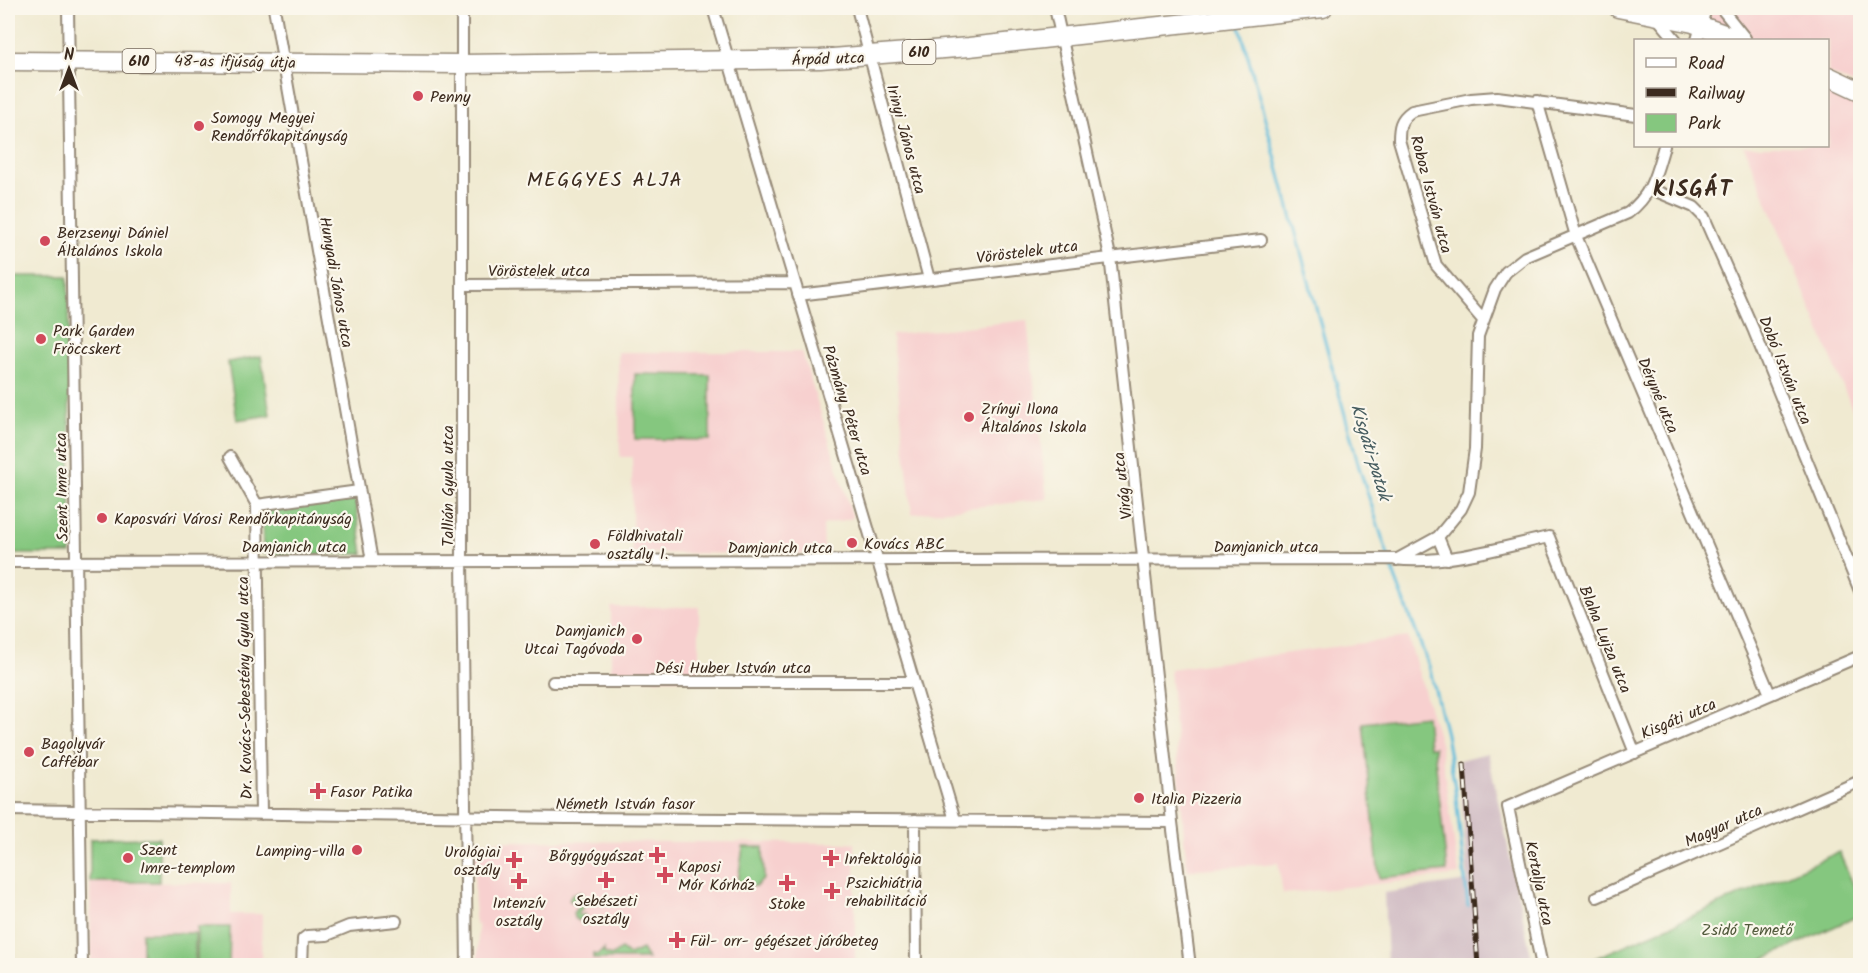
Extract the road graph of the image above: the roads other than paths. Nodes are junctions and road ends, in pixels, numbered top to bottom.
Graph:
1 (68, 8) edge
2 (274, 8) edge
3 (462, 8) edge
4 (713, 8) edge
5 (858, 8) edge
6 (1054, 8) edge
7 (1323, 8) edge
8 (1618, 8) edge
9 (1680, 8) edge
10 (1706, 8) edge
11 (1721, 8) edge
12 (1654, 14) junction
13 (1699, 33) edge
14 (1062, 37) junction
15 (1675, 39) edge
16 (1735, 39) edge
17 (1746, 39) edge
18 (869, 57) junction
19 (68, 60) junction
20 (8, 61) edge
21 (729, 61) junction
22 (284, 62) junction
23 (463, 64) junction
24 (1829, 77) edge
25 (1860, 91) edge
26 (1537, 101) junction
27 (1634, 115) edge
28 (1664, 147) edge
29 (1651, 189) junction
30 (1576, 236) junction
31 (1261, 240) dead end
32 (1110, 256) junction
33 (929, 279) junction
34 (795, 283) junction
35 (463, 285) junction
36 (798, 295) junction
37 (1482, 319) junction
38 (230, 457) dead end
39 (359, 491) junction
40 (256, 505) junction
41 (1438, 537) junction
42 (1549, 537) joint
43 (1448, 559) junction
44 (1145, 560) junction
45 (1391, 560) junction
46 (78, 561) junction
47 (258, 561) junction
48 (372, 561) junction
49 (462, 561) junction
50 (8, 562) edge
51 (877, 562) junction
52 (1860, 591) edge
53 (1860, 656) edge
54 (553, 682) dead end
55 (913, 682) junction
56 (1770, 694) junction
57 (1635, 753) junction
58 (1860, 781) edge
59 (1508, 807) joint
60 (8, 810) edge
61 (78, 812) junction
62 (261, 814) junction
63 (465, 816) junction
64 (915, 820) junction
65 (955, 820) junction
66 (1172, 822) junction
67 (1597, 897) dead end
68 (396, 921) dead end
69 (82, 966) edge
70 (303, 966) edge
71 (467, 966) edge
72 (916, 966) edge
73 (1190, 966) edge
74 (1542, 966) edge

1 - 19 street, Szent Imre utca
2 - 22 street, Hunyadi János utca
3 - 23 street, Tallián Gyula utca
4 - 21 street, Pázmány Péter utca
5 - 18 street, Irinyi János utca
6 - 14 street, Virág utca
7 - 14 main road, Árpád utca / 610
8 - 12 main road
9 - 12 street
10 - 13 street
11 - 17 street
12 - 13 main road
12 - 15 street
13 - 16 main road
14 - 18 main road, Árpád utca / 610
14 - 32 street, Virág utca
18 - 21 main road, Árpád utca / 610
18 - 33 street, Irinyi János utca
19 - 20 main road, 48-as ifjúság útja / 610
19 - 22 main road, 48-as ifjúság útja / 610
19 - 46 street, Szent Imre utca
21 - 23 main road, Árpád utca / 610
21 - 34 street, Pázmány Péter utca
22 - 23 main road, 48-as ifjúság útja / 610
22 - 39 street, Hunyadi János utca
23 - 35 street, Tallián Gyula utca
24 - 25 main road
26 - 27 street, Roboz István utca
26 - 30 street, Déryné utca
26 - 37 street, Roboz István utca
28 - 29 street
29 - 30 street
29 - 52 street, Dobó István utca
30 - 37 street
30 - 56 street, Déryné utca
31 - 32 street, Vöröstelek utca
32 - 33 street, Vöröstelek utca
32 - 44 street, Virág utca
33 - 36 street, Vöröstelek utca
34 - 35 street, Vöröstelek utca
34 - 36 street, Pázmány Péter utca
35 - 49 street, Tallián Gyula utca
36 - 51 street, Pázmány Péter utca
37 - 41 street
38 - 40 street
39 - 40 street
39 - 48 street, Hunyadi János utca
40 - 47 street, Dr. Kovács-Sebestény Gyula utca
41 - 43 street
41 - 45 street
42 - 43 street, Damjanich utca
42 - 57 street, Blaha Lujza utca
43 - 45 street, Damjanich utca
44 - 45 street, Damjanich utca
44 - 51 street, Damjanich utca
44 - 66 street, Virág utca
46 - 47 street, Damjanich utca
46 - 50 street, Damjanich utca
46 - 61 street, Szent Imre utca
47 - 48 street, Damjanich utca
47 - 62 street, Dr. Kovács-Sebestény Gyula utca
48 - 49 street, Damjanich utca
49 - 51 street, Damjanich utca
49 - 63 street, Tallián Gyula utca
51 - 55 street, Pázmány Péter utca
53 - 56 street, Kisgáti utca
54 - 55 street, Dési Huber István utca
55 - 65 street, Pázmány Péter utca
56 - 57 street, Kisgáti utca
57 - 59 street, Kisgáti utca
58 - 67 street, Magyar utca
59 - 74 street, Kertalja utca
60 - 61 street, Németh István fasor
61 - 62 street, Németh István fasor
61 - 69 street, Szent Imre utca
62 - 63 street, Németh István fasor
63 - 64 street, Németh István fasor
63 - 71 street, Tallián Gyula utca
64 - 65 street, Németh István fasor
64 - 72 street
65 - 66 street, Németh István fasor
66 - 73 street, Virág utca
68 - 70 street

